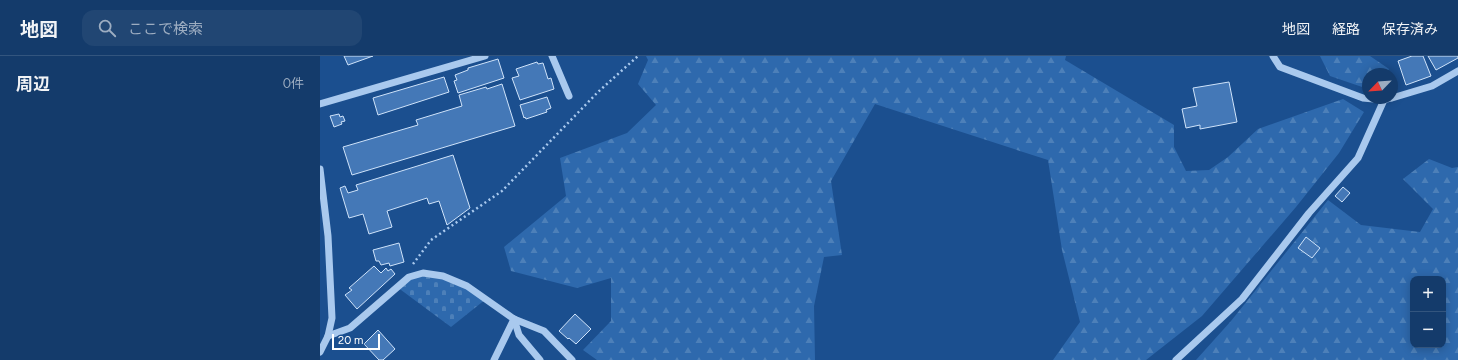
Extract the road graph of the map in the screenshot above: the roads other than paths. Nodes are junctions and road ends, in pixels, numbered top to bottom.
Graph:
1 (485, 56) edge
2 (552, 56) edge
3 (1273, 56) edge
4 (1458, 71) edge
5 (569, 96) dead end
6 (1398, 96) edge
7 (1362, 98) edge
8 (320, 104) edge
9 (1386, 104) edge
10 (320, 169) edge
11 (514, 319) junction
12 (328, 336) junction
13 (320, 352) edge
14 (494, 360) edge
15 (540, 360) edge
16 (572, 360) edge
17 (1176, 360) edge

1 - 8 street
2 - 5 street
3 - 7 street
4 - 6 street
9 - 17 street
10 - 12 street
11 - 12 street
11 - 14 street
11 - 15 street
11 - 16 street
12 - 13 street

